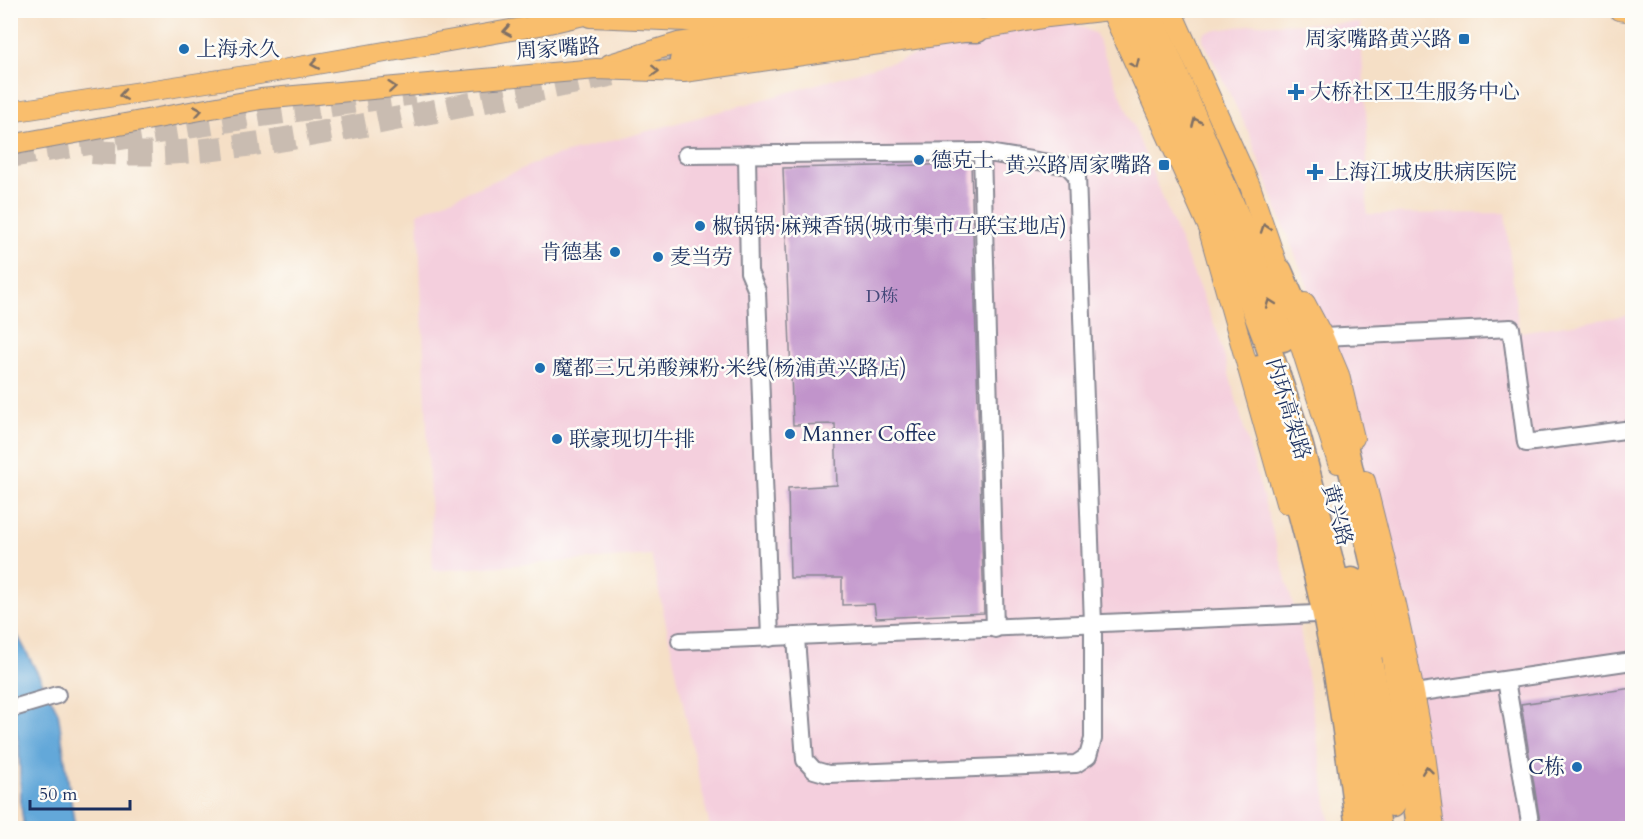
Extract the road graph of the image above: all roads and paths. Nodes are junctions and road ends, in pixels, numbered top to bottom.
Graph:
1 (606, 10) edge
2 (808, 10) edge
3 (912, 10) edge
4 (958, 10) tunnel mouth
5 (1111, 10) edge
6 (1128, 10) edge
7 (1148, 10) edge
8 (1171, 10) edge
9 (1619, 10) edge
10 (1632, 12) edge
11 (580, 17) junction
12 (539, 18) edge
13 (890, 29) junction
14 (977, 30) junction
15 (682, 60) tunnel mouth
16 (596, 69) junction
17 (10, 112) edge
18 (10, 145) edge
19 (982, 152) junction
20 (747, 154) junction
21 (686, 155) dead end
22 (1208, 228) junction
23 (1280, 271) junction
24 (1323, 337) junction
25 (1632, 429) edge
26 (1322, 619) junction
27 (1093, 624) junction
28 (995, 629) junction
29 (770, 638) junction
30 (796, 638) junction
31 (680, 642) dead end
32 (1632, 661) edge
33 (1506, 680) junction
34 (1414, 693) junction
35 (57, 695) dead end
36 (10, 709) edge
37 (1349, 828) edge
38 (1358, 828) edge
39 (1374, 828) edge
40 (1379, 828) edge
41 (1395, 828) edge
42 (1407, 828) edge
43 (1418, 828) edge
44 (1434, 828) edge
45 (1531, 828) edge

1 - 11 main road, 周家嘴路
2 - 11 main road
3 - 16 main road
4 - 13 highway
5 - 14 main road, 周家嘴路
5 -> 22 main road, 黄兴路
6 - 40 highway, 内环高架路
41 -> 7 highway, 内环高架路
23 -> 8 main road, 黄兴路
9 - 10 main road
11 - 12 main road, 周家嘴路
12 -> 17 main road, 周家嘴路
13 - 14 highway
13 - 15 highway
16 -> 14 main road, 周家嘴路
18 -> 16 main road, 周家嘴路
19 - 20 street
19 - 27 street
19 - 28 street
20 - 21 street
20 - 29 street
22 - 26 highway
22 - 39 main road, 黄兴路
23 - 24 main road, 黄兴路
23 - 42 main road, 黄兴路
23 - 43 highway
24 - 25 street
24 - 34 main road, 黄兴路
26 - 27 street
26 - 37 main road
26 - 38 highway
27 - 28 street
27 - 30 street
28 - 30 street
29 - 30 street
29 - 31 street
32 - 33 street
33 - 34 street
33 - 45 street
44 -> 34 main road, 黄兴路
35 - 36 street

